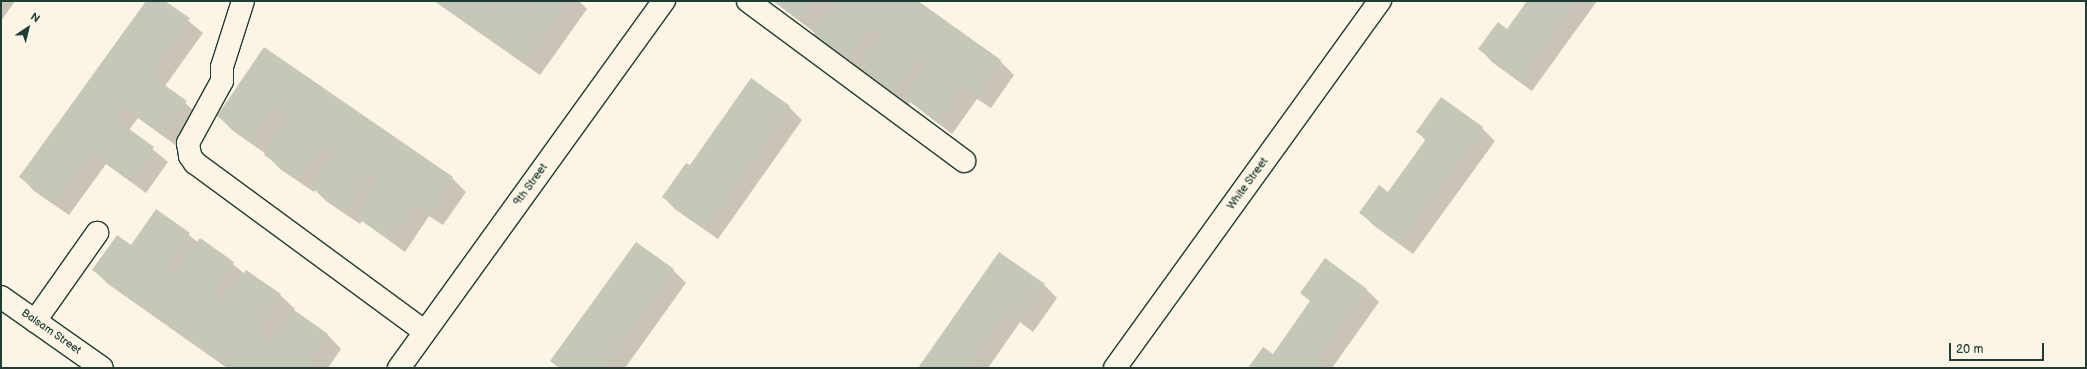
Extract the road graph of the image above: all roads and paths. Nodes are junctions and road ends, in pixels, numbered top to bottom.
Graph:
1 (243, 1) edge
2 (664, 1) edge
3 (748, 1) edge
4 (1380, 1) edge
5 (964, 161) dead end
6 (97, 233) dead end
7 (1, 297) edge
8 (35, 321) junction
9 (425, 332) junction
10 (102, 368) edge
11 (399, 368) edge
12 (1115, 368) edge

1 - 9 street
2 - 9 street, 9th Street
3 - 5 street
4 - 12 street, White Street
6 - 8 street
7 - 8 street, Balsam Street
8 - 10 street, Balsam Street
9 - 11 street, 9th Street

